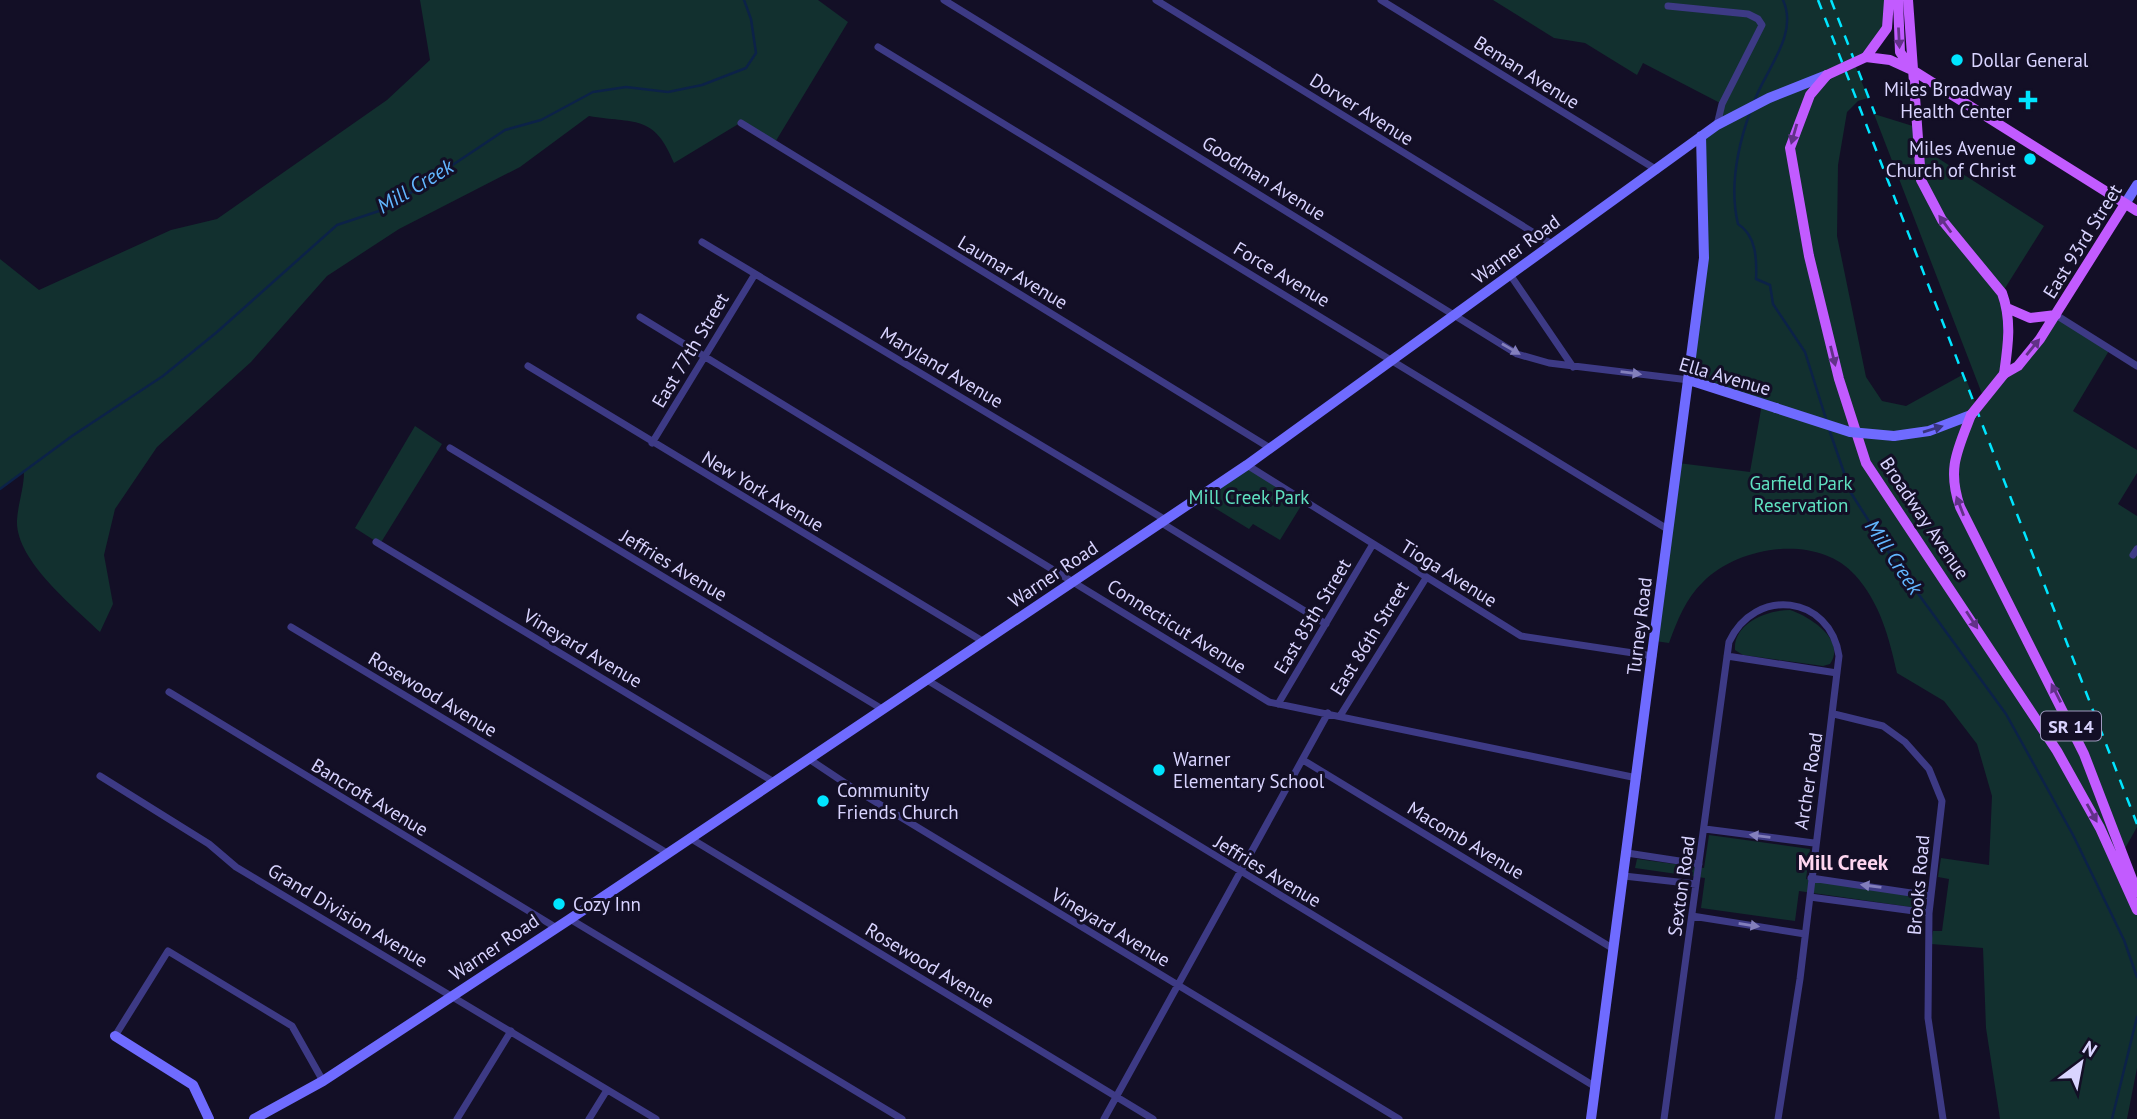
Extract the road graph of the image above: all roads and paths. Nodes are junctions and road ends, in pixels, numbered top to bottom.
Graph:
1 (944, 0) edge
2 (1156, 0) edge
3 (1381, 0) edge
4 (1889, 0) edge
5 (1898, 0) edge
6 (1908, 0) edge
7 (1668, 6) dead end
8 (878, 47) dead end
9 (1867, 57) junction
10 (1914, 71) junction
11 (1827, 75) junction
12 (741, 123) dead end
13 (1717, 125) junction
14 (1701, 136) junction
15 (1657, 170) junction
16 (2137, 185) edge
17 (2125, 204) junction
18 (2137, 211) edge
19 (702, 242) dead end
20 (1552, 244) junction
21 (755, 274) junction
22 (1511, 276) junction
23 (2007, 308) junction
24 (1456, 314) junction
25 (2056, 315) junction
26 (640, 317) dead end
27 (704, 358) junction
28 (1394, 361) junction
29 (528, 366) dead end
30 (2137, 366) edge
31 (1573, 367) junction
32 (2004, 374) junction
33 (1689, 380) junction
34 (1971, 415) junction
35 (652, 443) junction
36 (1270, 448) junction
37 (450, 449) dead end
38 (1247, 465) junction
39 (1162, 520) junction
40 (1669, 530) junction
41 (376, 542) dead end
42 (1373, 544) junction
43 (1426, 578) junction
44 (1075, 581) junction
45 (1326, 624) junction
46 (291, 627) dead end
47 (984, 642) junction
48 (1653, 656) junction
49 (1727, 656) junction
50 (1838, 673) junction
51 (928, 680) junction
52 (169, 692) dead end
53 (1278, 704) junction
54 (882, 709) junction
55 (1328, 713) junction
56 (1834, 713) junction
57 (1340, 716) junction
58 (809, 759) junction
59 (1303, 760) junction
60 (100, 776) dead end
61 (1637, 778) junction
62 (774, 782) junction
63 (1705, 829) junction
64 (690, 838) junction
65 (1814, 843) junction
66 (667, 853) junction
67 (1627, 853) junction
68 (1699, 864) junction
69 (1240, 873) junction
70 (1624, 876) junction
71 (1811, 878) junction
72 (1696, 884) junction
73 (2137, 892) edge
74 (1931, 896) junction
75 (1810, 897) junction
76 (2137, 910) edge
77 (1929, 913) junction
78 (1692, 916) junction
79 (570, 919) junction
80 (555, 927) junction
81 (1805, 934) junction
82 (1612, 948) junction
83 (1178, 986) junction
84 (452, 996) junction
85 (511, 1031) junction
86 (115, 1037) joint
87 (323, 1081) junction
88 (1594, 1086) junction
89 (607, 1090) junction
90 (1116, 1097) junction
91 (209, 1119) edge
92 (254, 1119) edge
93 (457, 1119) edge
94 (589, 1119) edge
95 (656, 1119) edge
96 (902, 1119) edge
97 (1104, 1119) edge
98 (1153, 1119) edge
99 (1399, 1119) edge
100 (1591, 1119) edge
101 (1664, 1119) edge
102 (1779, 1119) edge
103 (1943, 1119) edge

1 - 24 street, Goodman Avenue
2 - 20 street, Dorver Avenue
3 - 15 street, Beman Avenue
4 - 9 main road
5 -> 10 main road
6 - 10 main road
7 - 13 street
8 - 28 street, Force Avenue
9 - 10 main road
9 - 11 main road, Warner Road, bridge
10 - 17 main road
23 -> 10 main road
11 - 13 main road, Warner Road
11 -> 76 main road, Broadway Avenue / SR 14
12 - 36 street, Laumar Avenue
13 - 14 main road, Warner Road
14 - 15 main road, Warner Road
14 - 33 main road, Turney Road
15 - 20 main road, Warner Road
16 - 17 main road, East 93rd Street
17 - 18 main road
17 - 25 main road, East 93rd Street
19 - 21 street, Maryland Avenue
20 - 22 main road, Warner Road
21 - 27 street, East 77th Street
21 - 39 street, Maryland Avenue
22 - 24 main road, Warner Road
22 - 31 street
23 - 25 main road
23 - 32 main road
24 - 28 main road, Warner Road
24 -> 31 street, Goodman Avenue
25 - 30 street
32 -> 25 main road, East 93rd Street
26 - 27 street, Connecticut Avenue
27 - 35 street, East 77th Street
27 - 44 street, Connecticut Avenue
28 - 36 main road, Warner Road
28 - 40 street, Force Avenue
29 - 35 street, New York Avenue
31 -> 33 street, Ella Avenue
32 - 34 main road, Broadway Avenue / SR 14, bridge
33 -> 34 main road, Ella Avenue, bridge
33 - 40 main road, Turney Road
73 -> 34 main road, Broadway Avenue / SR 14
35 - 47 street, New York Avenue
36 - 38 main road, Warner Road
37 - 54 street, Jeffries Avenue
38 - 39 main road, Warner Road
38 - 42 street, Tioga Avenue
39 - 44 main road, Warner Road
39 - 45 street, Maryland Avenue
40 - 48 main road, Turney Road
41 - 62 street, Vineyard Avenue
42 - 43 street, Tioga Avenue
42 - 45 street, East 85th Street
43 - 48 street, Tioga Avenue
43 - 57 street, East 86th Street
44 - 47 main road, Warner Road
44 - 53 street, Connecticut Avenue
45 - 53 street, East 85th Street
46 - 66 street, Rosewood Avenue
47 - 51 main road, Warner Road
48 - 61 main road, Turney Road
49 - 50 street
49 - 50 street, Archer Road
49 - 63 street, Sexton Road
50 - 56 street, Archer Road
51 - 54 main road, Warner Road
51 - 69 street, Jeffries Avenue
52 - 80 street, Bancroft Avenue
53 - 55 street, Connecticut Avenue
54 - 58 main road, Warner Road
55 - 57 street, Connecticut Avenue
55 - 59 street, East 86th Street
56 - 65 street, Archer Road
56 - 74 street, Brooks Road
57 - 61 street, Connecticut Avenue
58 - 62 main road, Warner Road
58 - 83 street, Vineyard Avenue
59 - 69 street, East 86th Street
59 - 82 street, Macomb Avenue
60 - 84 street, Grand Division Avenue
61 - 67 main road, Turney Road
62 - 64 main road, Warner Road
65 -> 63 street
63 - 68 street, Sexton Road
64 - 66 main road, Warner Road
64 - 90 street, Rosewood Avenue
65 - 71 street, Archer Road
66 - 79 main road, Warner Road
67 - 68 street
67 - 70 main road, Turney Road
68 - 72 street, Sexton Road
69 - 83 street, East 86th Street
69 - 88 street, Jeffries Avenue
70 - 72 street
70 - 82 main road, Turney Road
74 -> 71 street
71 - 75 street, Archer Road
72 - 78 street, Sexton Road
74 - 77 street, Brooks Road
75 - 77 street
75 - 81 street, Archer Road
77 - 103 street, Brooks Road
78 -> 81 street
78 - 101 street, Sexton Road
79 - 80 main road, Warner Road
79 - 96 street
80 - 84 main road, Warner Road
81 - 102 street, Archer Road
82 - 88 main road, Turney Road
83 - 90 street, East 86th Street
83 - 99 street, Vineyard Avenue
84 - 85 street, Grand Division Avenue
84 - 87 main road, Warner Road
85 - 89 street, Grand Division Avenue
85 - 93 street
86 - 87 street
86 - 91 main road
87 - 92 main road, Warner Road
88 - 100 main road, Turney Road
89 - 94 street
89 - 95 street, Grand Division Avenue
90 - 97 street, East 86th Street
90 - 98 street, Rosewood Avenue

